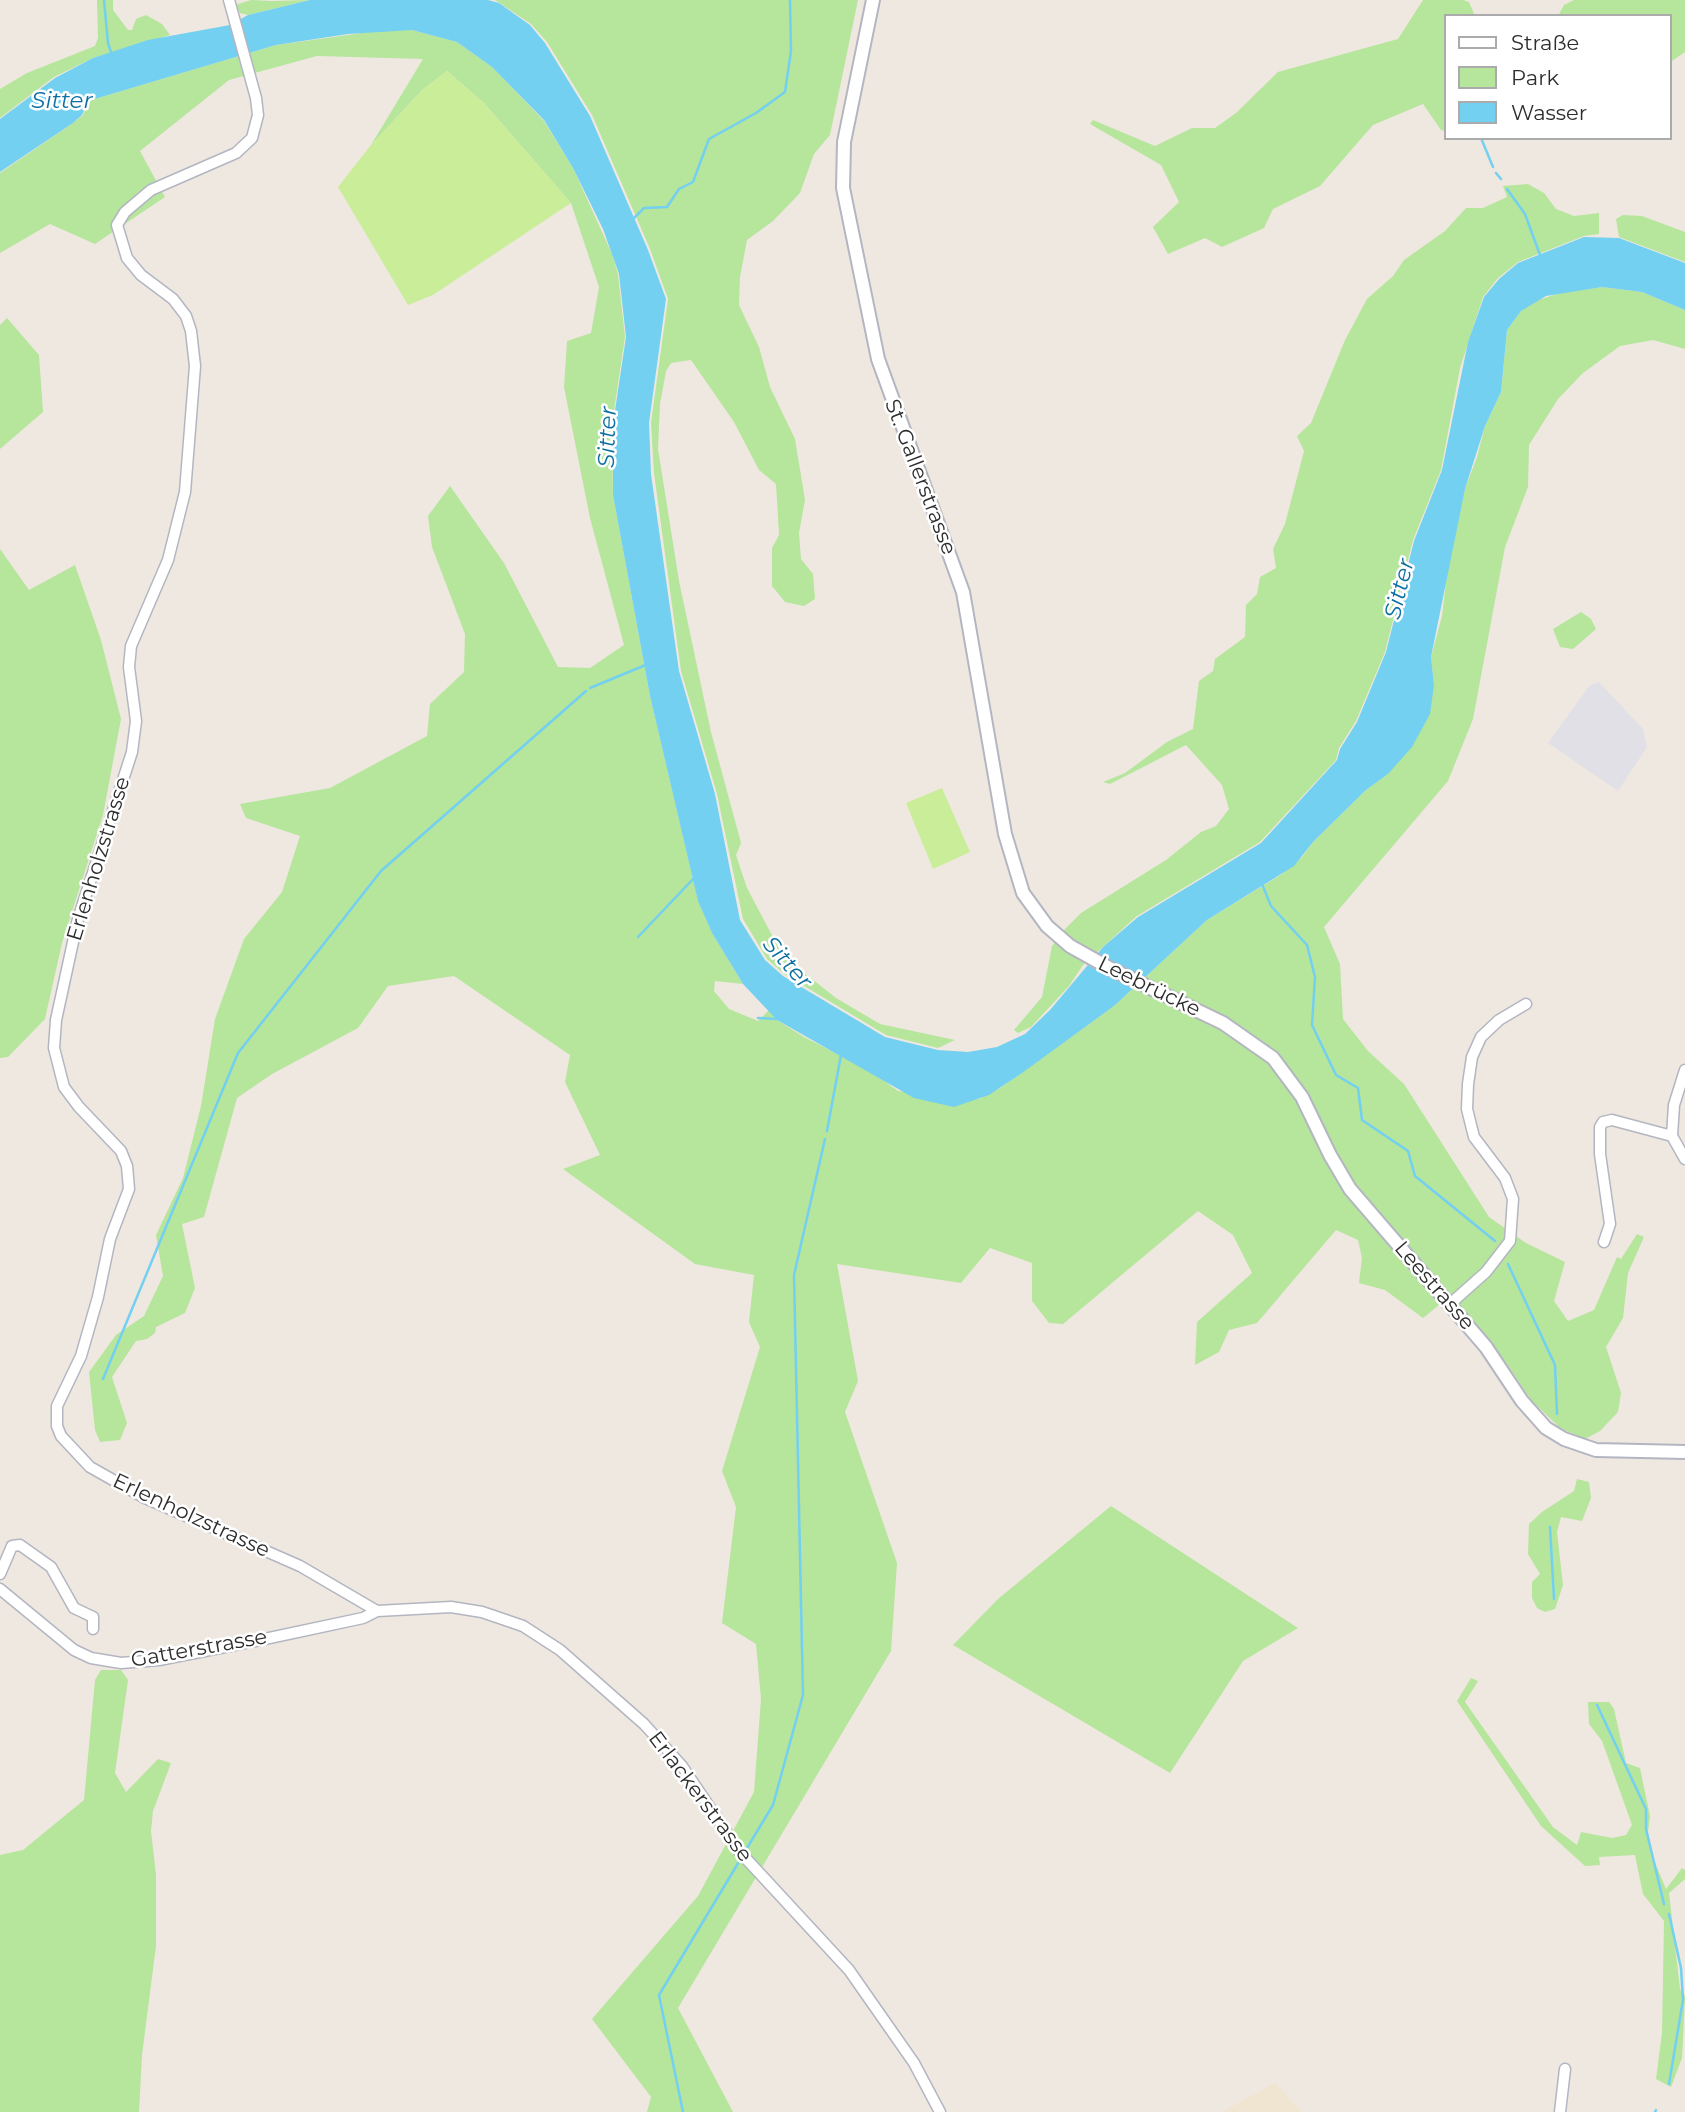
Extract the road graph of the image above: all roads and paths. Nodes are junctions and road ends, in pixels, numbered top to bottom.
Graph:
1 (873, 0) edge
2 (229, 1) edge
3 (1062, 940) joint
4 (1526, 1004) dead end
5 (1237, 1031) joint
6 (1685, 1070) edge
7 (1672, 1136) junction
8 (1685, 1158) edge
9 (1604, 1242) dead end
10 (1450, 1304) junction
11 (1685, 1452) edge
12 (0, 1574) edge
13 (0, 1589) edge
14 (377, 1611) junction
15 (93, 1629) dead end
16 (1565, 2069) dead end
17 (940, 2112) edge
18 (1560, 2112) edge

1 - 3 street, St. Gallerstrasse
2 - 14 street, Erlenholzstrasse
3 - 5 street, Leebrücke
4 - 10 street
5 - 10 street, Leestrasse
6 - 7 street
7 - 8 street
7 - 9 street
10 - 11 street, Leestrasse
12 - 15 street
13 - 14 street, Gatterstrasse
14 - 17 street, Erlackerstrasse
16 - 18 street

